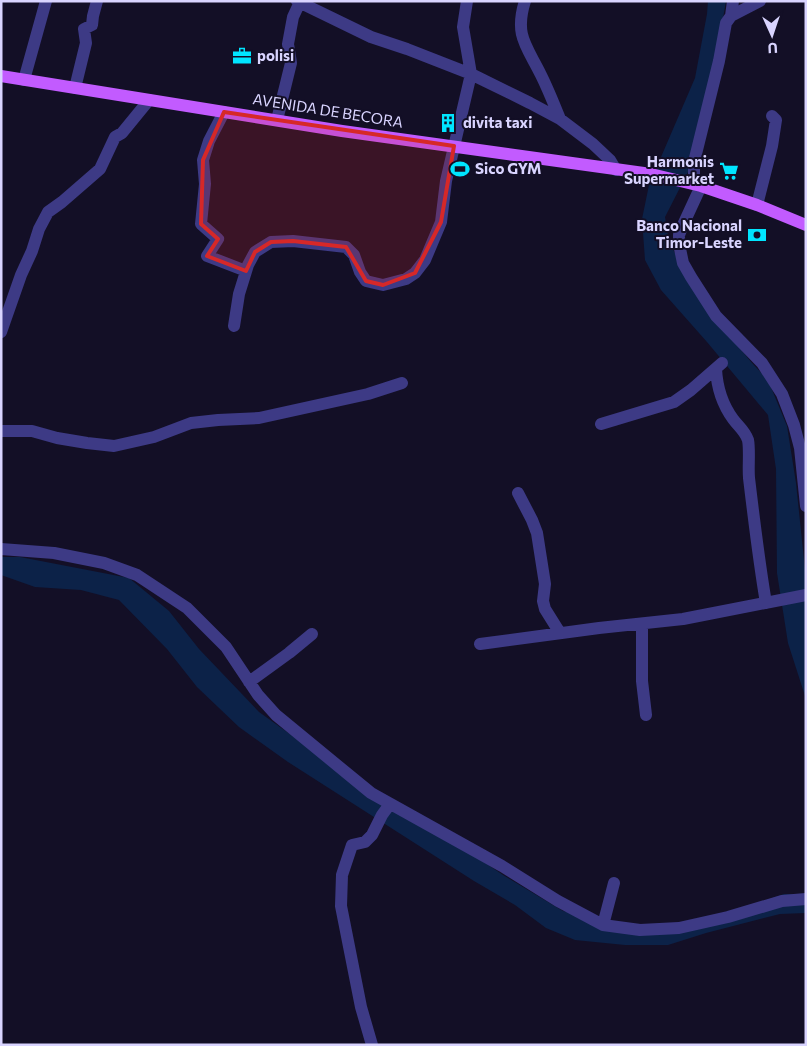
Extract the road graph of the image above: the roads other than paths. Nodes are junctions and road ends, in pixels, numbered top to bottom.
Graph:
1 (46, 1) edge
2 (97, 1) edge
3 (467, 1) edge
4 (525, 1) edge
5 (733, 1) edge
6 (760, 1) edge
7 (298, 2) edge
8 (731, 16) junction
9 (471, 74) junction
10 (1, 76) edge
11 (24, 80) junction
12 (75, 88) junction
13 (149, 100) junction
14 (224, 112) junction
15 (772, 116) dead end
16 (560, 119) junction
17 (277, 120) junction
18 (454, 146) junction
19 (616, 170) junction
20 (695, 184) junction
21 (757, 206) junction
22 (806, 225) edge
23 (246, 271) junction
24 (234, 326) dead end
25 (1, 332) edge
26 (402, 383) dead end
27 (600, 424) dead end
28 (1, 431) edge
29 (803, 447) edge
30 (518, 493) dead end
31 (806, 501) edge
32 (1, 549) edge
33 (806, 595) edge
34 (771, 602) junction
35 (642, 624) junction
36 (312, 634) dead end
37 (560, 634) junction
38 (480, 644) dead end
39 (249, 682) junction
40 (646, 715) dead end
41 (390, 804) junction
42 (614, 883) dead end
43 (806, 899) edge
44 (603, 924) junction
45 (372, 1045) edge

1 - 11 street
2 - 12 street
3 - 9 street
4 - 16 street
5 - 8 street
6 - 8 street
7 - 9 street
7 - 17 street
8 - 20 street
9 - 16 street
9 - 18 street
10 - 11 main road, AVENIDA DE BECORA
11 - 12 main road, AVENIDA DE BECORA
12 - 13 main road, AVENIDA DE BECORA
13 - 14 main road, AVENIDA DE BECORA
13 - 25 street
14 - 17 main road, AVENIDA DE BECORA
14 - 23 street
15 - 21 street
16 - 19 street
17 - 18 main road, AVENIDA DE BECORA
18 - 19 main road, AVENIDA DE BECORA
18 - 23 street
19 - 20 main road, AVENIDA DE BECORA
20 - 21 main road
20 - 29 street
21 - 22 main road
23 - 24 street
26 - 28 street
27 - 34 street
29 - 31 street
30 - 37 street
32 - 39 street
33 - 34 street
34 - 35 street
35 - 37 street
35 - 40 street
36 - 39 street
37 - 38 street
39 - 41 street
41 - 44 street
41 - 45 street
42 - 44 street
43 - 44 street

